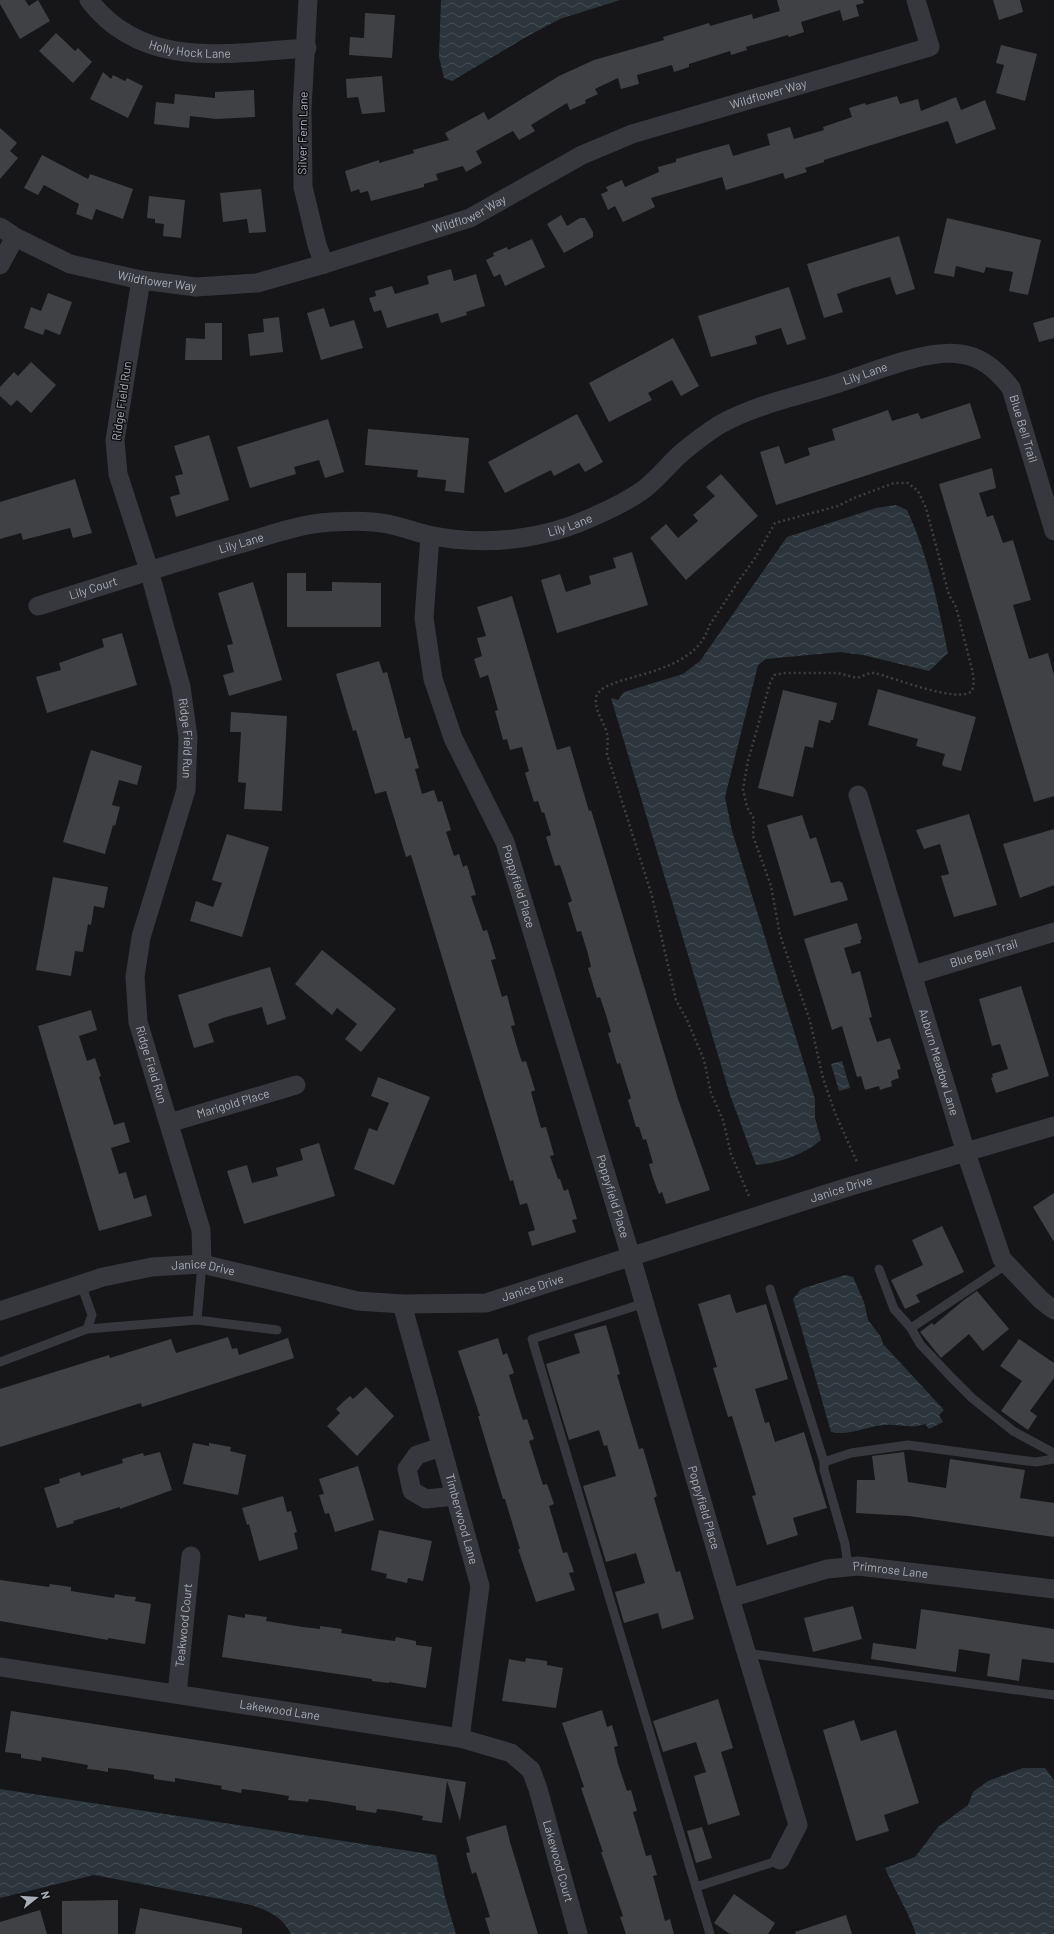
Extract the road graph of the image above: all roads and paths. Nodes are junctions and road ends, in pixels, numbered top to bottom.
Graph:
1 (89, 0) edge
2 (308, 0) edge
3 (916, 0) edge
4 (307, 48) junction
5 (7, 232) edge
6 (324, 264) junction
7 (0, 265) edge
8 (141, 280) junction
9 (958, 353) joint
10 (1054, 531) edge
11 (430, 536) junction
12 (149, 570) junction
13 (38, 606) dead end
14 (858, 795) dead end
15 (1054, 932) edge
16 (914, 975) junction
17 (296, 1085) dead end
18 (169, 1123) junction
19 (1054, 1126) edge
20 (966, 1153) junction
21 (857, 1162) dead end
22 (749, 1196) dead end
23 (632, 1257) junction
24 (202, 1264) junction
25 (1007, 1264) junction
26 (879, 1269) dead end
27 (81, 1284) junction
28 (770, 1289) dead end
29 (644, 1303) junction
30 (402, 1304) junction
31 (1052, 1305) edge
32 (0, 1311) edge
33 (197, 1320) junction
34 (911, 1328) junction
35 (87, 1329) junction
36 (276, 1330) dead end
37 (0, 1362) edge
38 (441, 1447) junction
39 (1054, 1453) edge
40 (1054, 1459) edge
41 (824, 1462) junction
42 (455, 1496) junction
43 (191, 1556) dead end
44 (848, 1566) junction
45 (1054, 1589) edge
46 (730, 1598) junction
47 (746, 1653) junction
48 (0, 1667) edge
49 (177, 1694) junction
50 (1054, 1695) edge
51 (460, 1738) junction
52 (538, 1789) joint
53 (780, 1860) joint
54 (696, 1887) junction
55 (578, 1934) edge
56 (710, 1934) edge

1 - 4 street, Holly Hock Lane
2 - 4 street, Silver Fern Lane
3 - 6 street, Wildflower Way
4 - 6 street, Silver Fern Lane
5 - 7 street
5 - 8 street, Wildflower Way
6 - 8 street, Wildflower Way
8 - 12 street, Ridge Field Run
9 - 10 street, Blue Bell Trail
9 - 11 street, Lily Lane
11 - 12 street, Lily Lane
11 - 23 street, Poppyfield Place
12 - 13 street, Lily Court
12 - 18 street, Ridge Field Run
14 - 16 street, Auburn Meadow Lane
15 - 16 street, Blue Bell Trail
16 - 20 street, Auburn Meadow Lane
17 - 18 street, Marigold Place
18 - 24 street, Ridge Field Run
19 - 20 street, Janice Drive
20 - 23 street, Janice Drive
20 - 25 street, Auburn Meadow Lane
21 - 22 path
23 - 29 street, Poppyfield Place
23 - 30 street, Janice Drive
24 - 27 street, Janice Drive
24 - 30 street, Janice Drive
24 - 33 lane
25 - 31 street, Auburn Meadow Lane
25 - 34 lane
26 - 34 lane
27 - 32 street, Janice Drive
27 - 35 lane
28 - 41 lane
29 - 46 street, Poppyfield Place
29 - 54 lane
30 - 38 street, Timberwood Lane
33 - 35 lane
33 - 36 lane
34 - 39 lane
35 - 37 lane
38 - 42 street, Timberwood Lane
38 - 42 street
40 - 41 lane
41 - 44 lane
42 - 51 street, Timberwood Lane
43 - 49 street, Teakwood Court
44 - 45 street, Primrose Lane
44 - 46 street, Primrose Lane
46 - 47 street, Poppyfield Place
47 - 50 lane
47 - 53 street, Poppyfield Place
48 - 49 street, Lakewood Lane
49 - 51 street, Lakewood Lane
51 - 52 street, Lakewood Lane
52 - 55 street, Lakewood Court
53 - 54 lane
54 - 56 lane

